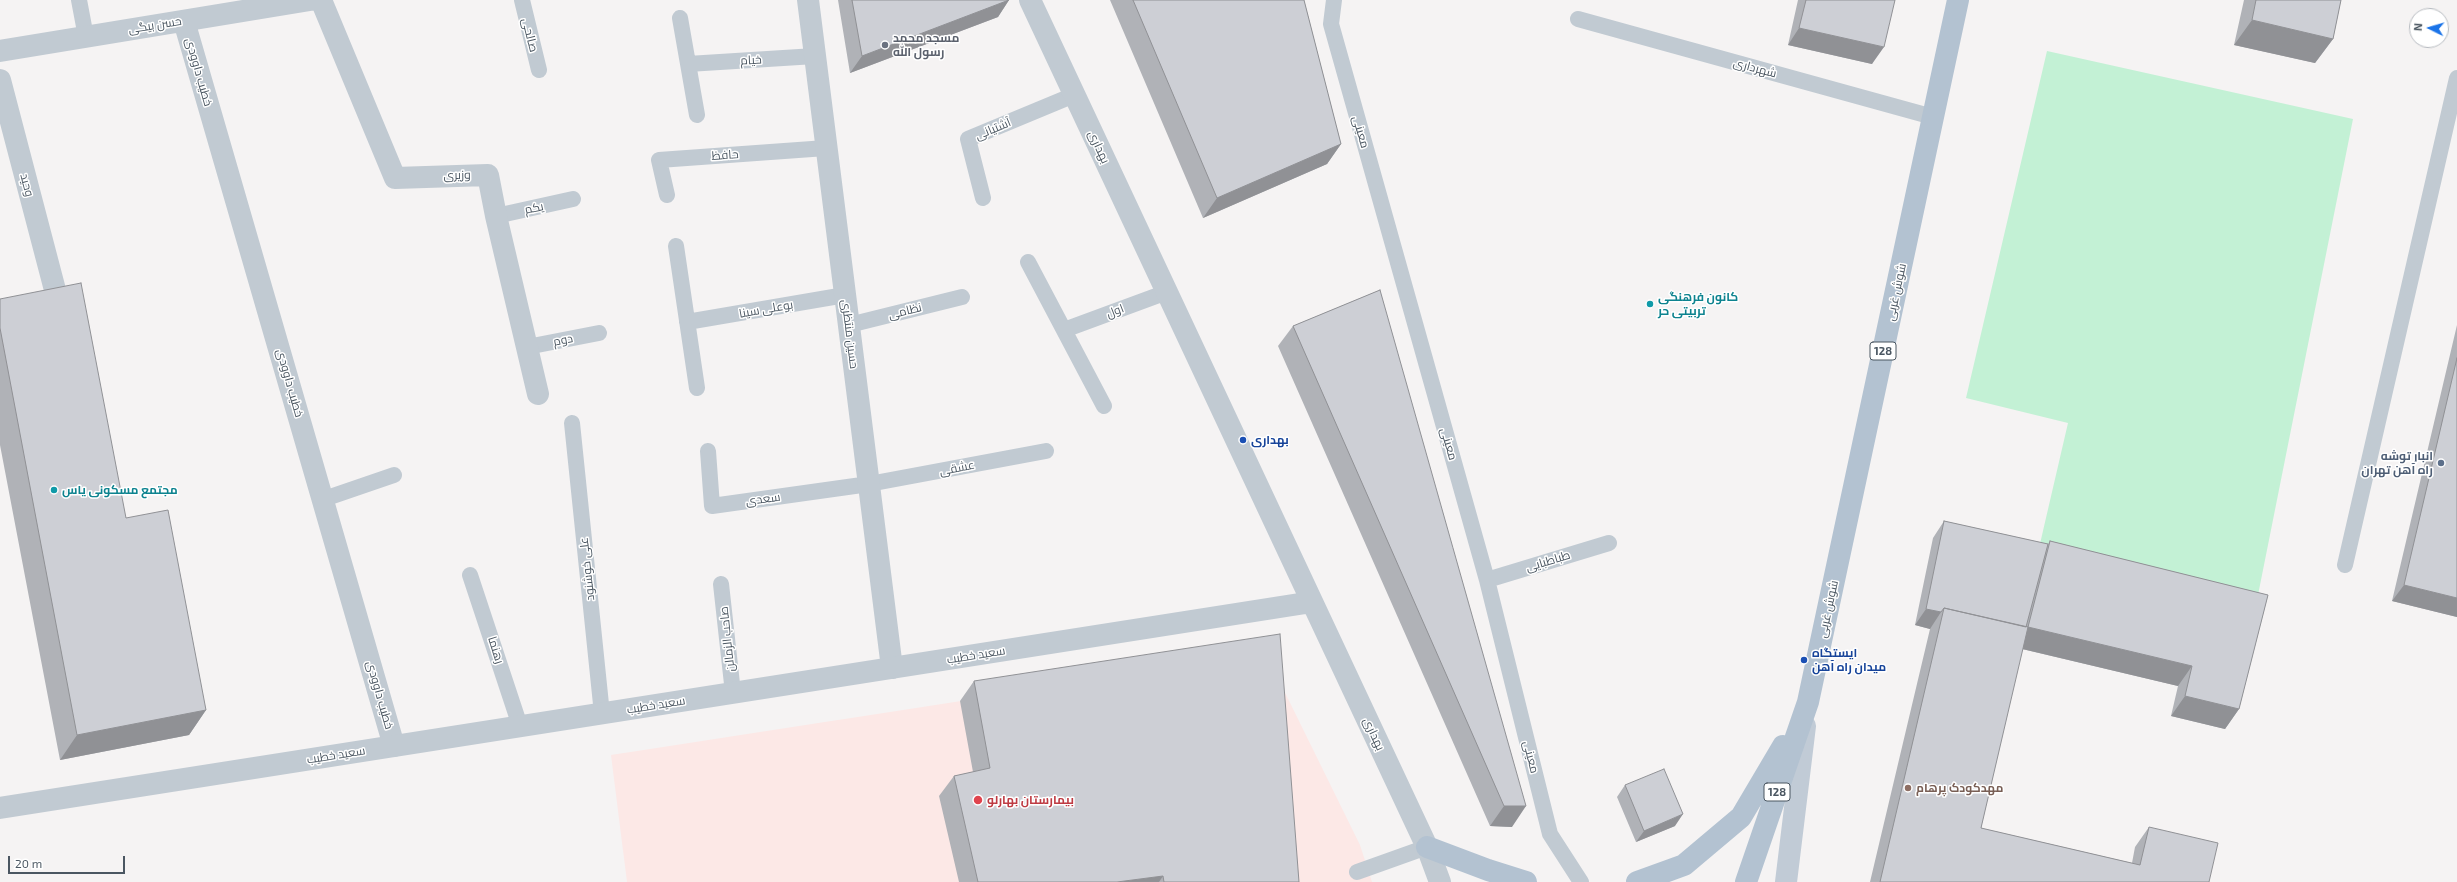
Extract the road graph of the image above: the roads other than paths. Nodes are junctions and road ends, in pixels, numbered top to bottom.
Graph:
1 (79, 0) edge
2 (310, 0) edge
3 (320, 0) edge
4 (522, 0) edge
5 (808, 0) edge
6 (1030, 0) edge
7 (1334, 0) edge
8 (1958, 0) edge
9 (680, 18) dead end
10 (1578, 19) dead end
11 (184, 21) junction
12 (86, 37) junction
13 (0, 51) edge
14 (815, 56) junction
15 (688, 64) junction
16 (539, 70) dead end
17 (2457, 78) edge
18 (0, 80) edge
19 (1074, 95) junction
20 (697, 115) dead end
21 (1933, 117) junction
22 (826, 148) junction
23 (667, 195) dead end
24 (983, 198) dead end
25 (573, 199) dead end
26 (496, 216) junction
27 (676, 246) dead end
28 (1028, 262) dead end
29 (55, 290) edge
30 (1167, 292) junction
31 (845, 295) junction
32 (962, 297) dead end
33 (687, 322) junction
34 (849, 325) junction
35 (1064, 330) junction
36 (599, 333) dead end
37 (527, 347) junction
38 (697, 388) dead end
39 (538, 394) dead end
40 (1104, 406) dead end
41 (572, 424) dead end
42 (708, 451) dead end
43 (1046, 451) dead end
44 (394, 475) dead end
45 (869, 484) junction
46 (324, 499) junction
47 (1609, 543) dead end
48 (2344, 565) dead end
49 (470, 575) dead end
50 (1487, 580) junction
51 (721, 584) dead end
52 (1312, 602) junction
53 (892, 668) junction
54 (733, 693) junction
55 (1808, 702) junction
56 (602, 714) junction
57 (520, 726) junction
58 (394, 746) junction
59 (0, 808) edge
60 (1427, 847) junction
61 (1357, 872) dead end
62 (1440, 882) edge
63 (1526, 882) edge
64 (1581, 882) edge
65 (1637, 882) edge
66 (1746, 882) edge
67 (1786, 882) edge

1 - 12 lane
2 - 11 street, حسن بیگی
3 - 26 street, وزیری
4 - 16 lane, صالحی
5 - 14 street, حسین منتظری
6 - 19 street, بهداری
7 - 50 lane, معینی
8 - 21 main road, شوش غربی / 128
9 - 15 lane
10 - 21 lane, شهرداری
11 - 12 street, حسن بیگی
11 - 46 street, خطیب داوودی
12 - 13 street, حسن بیگی
14 - 15 lane, خیام
14 - 22 street, حسین منتظری
15 - 20 lane
17 - 48 lane
18 - 29 street, وحید
19 - 24 lane, آشتیانی
19 - 30 street, بهداری
21 - 55 main road, شوش غربی / 128
22 - 23 lane, حافظ
22 - 31 street, حسین منتظری
25 - 26 lane, یکم
26 - 37 street, وزیری
27 - 33 lane
28 - 35 lane
30 - 35 lane, اول
30 - 52 street, بهداری
31 - 33 lane, بوعلی سینا
31 - 34 street, حسین منتظری
32 - 34 lane, نظامی
33 - 38 lane
34 - 45 street, حسین منتظری
35 - 40 lane
36 - 37 lane, دوم
37 - 39 street, وزیری
41 - 56 lane, علی خوشنود
42 - 45 lane, سعدی
43 - 45 lane, عشقی
44 - 46 lane
45 - 53 street, حسین منتظری
46 - 58 street, خطیب داوودی
47 - 50 lane, طباطبایی
49 - 57 lane, رهنما
50 - 64 lane, معینی
51 - 54 lane, صاحب الزمالن
52 - 53 street, سعید خطیب
52 - 60 street, بهداری
53 - 54 street, سعید خطیب
54 - 56 street, سعید خطیب
55 - 65 main road
55 - 66 main road, 128
55 - 67 main road
56 - 57 street, سعید خطیب
57 - 58 street, سعید خطیب
58 - 59 street, سعید خطیب
60 - 61 lane
60 - 62 street, بهداری
60 - 63 main road

